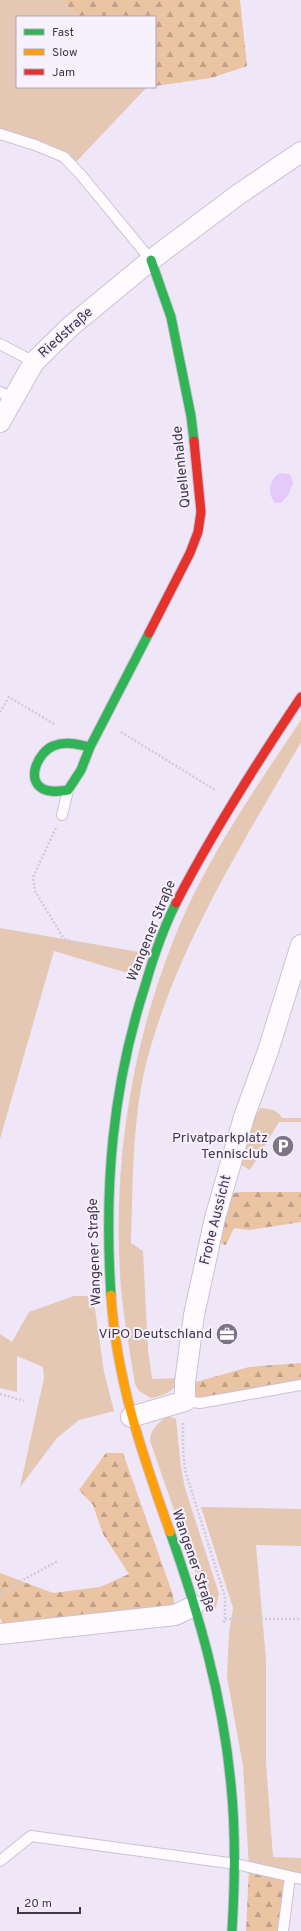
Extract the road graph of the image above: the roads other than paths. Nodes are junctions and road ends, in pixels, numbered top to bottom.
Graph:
1 (0, 134) edge
2 (301, 152) edge
3 (151, 260) junction
4 (0, 344) edge
5 (34, 362) junction
6 (7, 395) edge
7 (0, 422) edge
8 (301, 697) edge
9 (90, 747) junction
10 (68, 790) junction
11 (62, 815) road end
12 (301, 945) edge
13 (301, 1385) edge
14 (185, 1401) junction
15 (131, 1417) junction
16 (194, 1606) junction
17 (0, 1634) edge
18 (0, 1861) edge
19 (236, 1864) junction
20 (290, 1877) junction
21 (301, 1879) edge
22 (232, 1931) edge
23 (284, 1931) edge

1 - 3 lane
2 - 3 street, Riedstraße
3 - 5 street, Riedstraße
3 - 9 main road, Quellenhalde
4 - 5 lane
5 - 6 street, Riedstraße
6 - 7 street, Riedstraße
8 - 15 main road, Wangener Straße
9 - 10 main road, Quellenhalde
9 - 10 main road
10 - 11 lane
12 - 14 street, Frohe Aussicht
13 - 14 lane
14 - 15 street
15 - 16 main road, Wangener Straße
16 - 17 street
16 - 19 main road, Wangener Straße
18 - 19 lane
19 - 20 lane
19 - 22 main road, Wangener Straße
20 - 21 lane
20 - 23 lane

